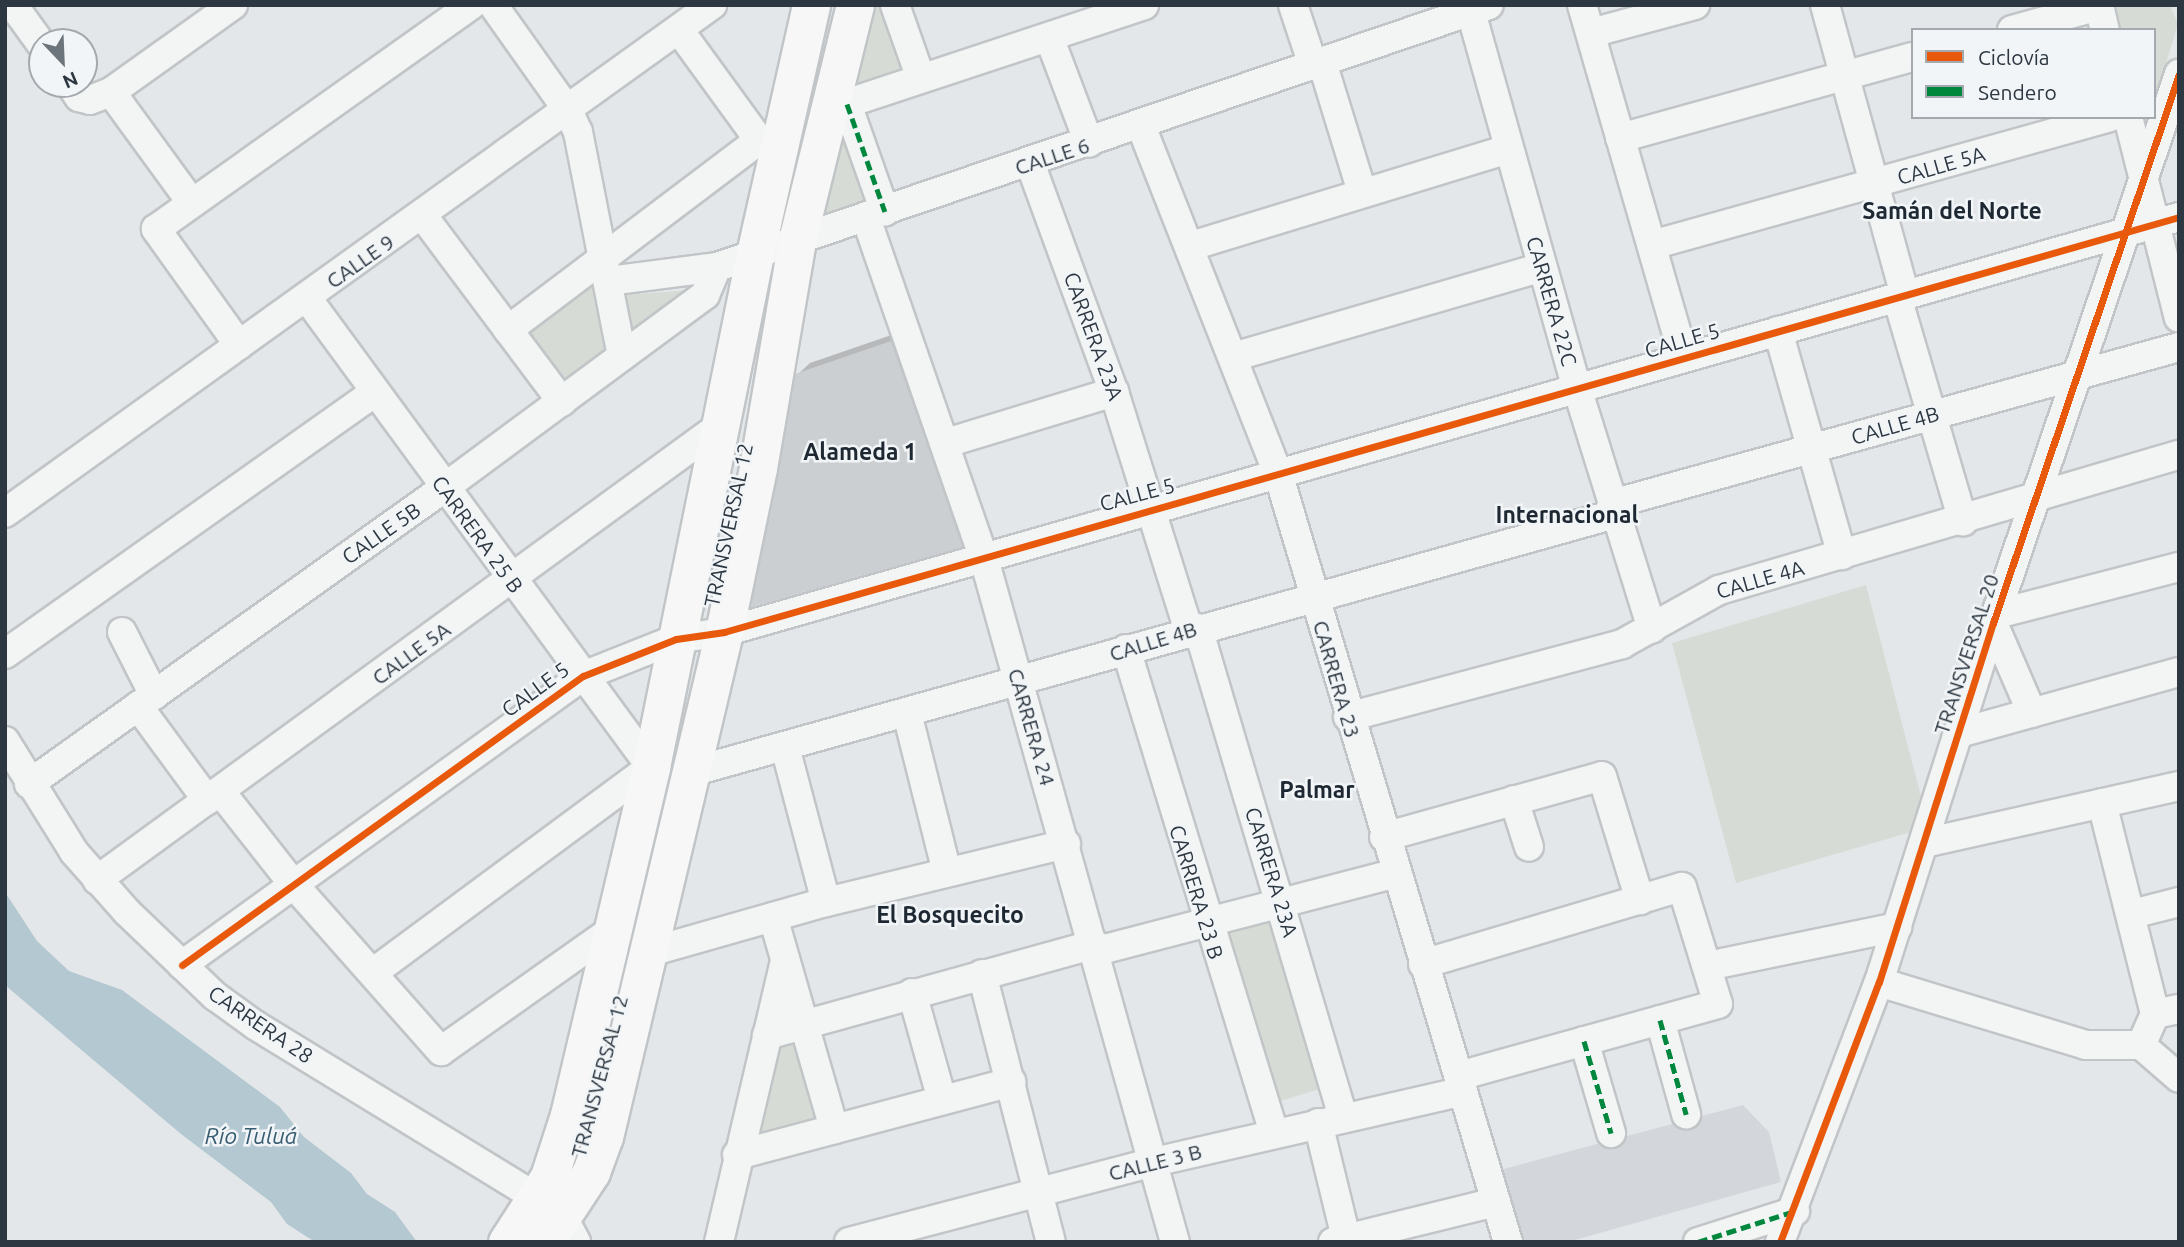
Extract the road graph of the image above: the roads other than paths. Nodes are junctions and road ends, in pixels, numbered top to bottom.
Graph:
1 (13, 5) edge
2 (233, 5) edge
3 (471, 5) edge
4 (493, 5) edge
5 (712, 5) edge
6 (811, 5) edge
7 (855, 5) edge
8 (895, 5) edge
9 (1144, 5) edge
10 (1293, 5) edge
11 (1582, 5) edge
12 (1695, 5) edge
13 (1825, 5) edge
14 (2099, 6) edge
15 (1480, 8) edge
16 (30, 28) edge
17 (2019, 28) edge
18 (2104, 28) edge
19 (679, 30) junction
20 (1591, 33) junction
21 (1049, 37) junction
22 (1911, 58) edge
23 (1317, 64) junction
24 (2179, 74) edge
25 (1844, 76) junction
26 (921, 79) junction
27 (111, 92) junction
28 (98, 97) edge
29 (837, 107) junction
30 (569, 112) junction
31 (2102, 119) edge
32 (2128, 119) edge
33 (1141, 126) junction
34 (1620, 138) junction
35 (1089, 143) junction
36 (1508, 149) junction
37 (1030, 163) junction
38 (1873, 184) junction
39 (2144, 184) junction
40 (1362, 192) junction
41 (192, 203) junction
42 (875, 215) junction
43 (423, 216) junction
44 (2166, 221) edge
45 (2126, 232) junction
46 (797, 241) junction
47 (1652, 245) junction
48 (1191, 246) junction
49 (755, 254) junction
50 (717, 267) junction
51 (1542, 267) junction
52 (606, 269) junction
53 (1901, 296) junction
54 (307, 298) junction
55 (2179, 318) edge
56 (508, 330) junction
57 (1778, 331) junction
58 (239, 345) junction
59 (2179, 347) edge
60 (622, 356) junction
61 (1233, 357) junction
62 (1684, 358) junction
63 (2078, 374) junction
64 (1577, 388) junction
65 (375, 392) junction
66 (1114, 392) junction
67 (562, 402) junction
68 (1932, 414) junction
69 (724, 423) junction
70 (946, 443) junction
71 (1811, 448) junction
72 (2179, 455) edge
73 (1278, 473) junction
74 (444, 488) junction
75 (2036, 500) junction
76 (1153, 508) junction
77 (1613, 509) junction
78 (5, 513) edge
79 (1963, 521) junction
80 (983, 555) junction
81 (1842, 555) junction
82 (2179, 566) edge
83 (511, 581) junction
84 (1312, 595) junction
85 (1995, 618) junction
86 (1193, 629) junction
87 (1652, 629) junction
88 (122, 632) dead end
89 (724, 632) junction
90 (676, 639) junction
91 (1126, 649) junction
92 (5, 654) edge
93 (2179, 672) edge
94 (583, 676) junction
95 (1019, 682) junction
96 (146, 700) junction
97 (907, 713) junction
98 (2032, 713) junction
99 (1348, 717) junction
100 (1959, 733) junction
101 (5, 741) edge
102 (785, 747) junction
103 (651, 768) junction
104 (691, 772) junction
105 (29, 784) junction
106 (2179, 786) edge
107 (214, 796) junction
108 (1514, 800) junction
109 (2102, 803) junction
110 (1384, 836) junction
111 (1066, 844) junction
112 (1924, 844) junction
113 (1529, 847) dead end
114 (947, 872) junction
115 (1396, 873) junction
116 (97, 880) junction
117 (294, 885) junction
118 (1640, 900) junction
119 (826, 902) junction
120 (1282, 902) junction
121 (2179, 902) edge
122 (2132, 914) junction
123 (773, 917) junction
124 (1205, 921) junction
125 (1897, 927) junction
126 (613, 929) junction
127 (1096, 947) junction
128 (650, 952) junction
129 (785, 961) junction
130 (1722, 963) dead end
131 (1423, 964) junction
132 (181, 965) junction
133 (373, 973) junction
134 (982, 974) junction
135 (1879, 982) junction
136 (912, 993) junction
137 (2167, 1011) edge
138 (1660, 1020) junction
139 (803, 1024) junction
140 (767, 1035) junction
141 (1584, 1041) junction
142 (2141, 1045) junction
143 (2179, 1078) edge
144 (1011, 1082) junction
145 (1461, 1083) junction
146 (942, 1100) junction
147 (1686, 1114) dead end
148 (1330, 1120) junction
149 (834, 1129) junction
150 (1274, 1133) junction
151 (1611, 1133) dead end
152 (737, 1155) junction
153 (1154, 1161) junction
154 (1039, 1191) junction
155 (1496, 1202) junction
156 (1795, 1210) junction
157 (556, 1225) edge
158 (1342, 1241) edge
159 (508, 1242) edge
160 (719, 1242) edge
161 (849, 1242) edge
162 (1051, 1242) edge
163 (1175, 1242) edge
164 (1508, 1242) edge
165 (1698, 1242) edge
166 (1780, 1242) edge

1 - 16 street
2 - 27 street
3 - 41 street
4 - 30 street
5 - 19 street, CALLE 9
6 - 49 main road, TRANSVERSAL 12
7 - 29 main road, TRANSVERSAL 12
8 - 26 street
9 - 21 street
10 - 23 street
11 - 20 street
12 - 20 street
13 - 25 street
14 - 17 street
14 - 18 street
15 - 23 street, CALLE 6
15 - 36 street, CARRERA 22C
19 - 30 street, CALLE 9
19 - 52 street
20 - 34 street
21 - 26 street
21 - 35 street
22 - 25 street
23 - 33 street, CALLE 6
23 - 40 street
24 - 39 street, TRANSVERSAL 20
25 - 34 street
25 - 38 street
26 - 29 street
27 - 28 street
27 - 41 street
29 - 42 street, CARRERA 24
29 - 46 main road, TRANSVERSAL 12
30 - 43 street, CALLE 9
30 - 52 street
31 - 38 street, CALLE 5A
32 - 39 street
33 - 35 street, CALLE 6
33 - 48 street, CARRERA 23
34 - 47 street
35 - 37 street, CALLE 6
36 - 40 street
36 - 51 street, CARRERA 22C
37 - 42 street, CALLE 6
37 - 66 street, CARRERA 23A
38 - 47 street, CALLE 5A
38 - 53 street
39 - 44 street
39 - 45 street, TRANSVERSAL 20
40 - 48 street
41 - 58 street
42 - 46 street, CALLE 6
42 - 70 street, CARRERA 24
43 - 54 street, CALLE 9
43 - 56 street
44 - 45 street, CALLE 5
44 - 55 street
45 - 53 street, CALLE 5
45 - 63 street, TRANSVERSAL 20
46 - 49 street, CALLE 6
46 - 89 main road, TRANSVERSAL 12
47 - 62 street
48 - 61 street, CARRERA 23
49 - 50 street, CALLE 6
49 - 69 main road, TRANSVERSAL 12
50 - 52 street, CALLE 6
50 - 60 street, CALLE 5B
51 - 61 street
51 - 64 street, CARRERA 22C
52 - 56 street
52 - 60 street
53 - 57 street, CALLE 5
53 - 68 street
54 - 58 street, CALLE 9
54 - 65 street, CARRERA 25 B
56 - 67 street
57 - 62 street, CALLE 5
57 - 71 street
58 - 78 street, CALLE 9
59 - 63 street, CALLE 4B
60 - 67 street, CALLE 5B
61 - 73 street, CARRERA 23
62 - 64 street, CALLE 5
63 - 68 street, CALLE 4B
63 - 75 street, TRANSVERSAL 20
64 - 73 street, CALLE 5
64 - 77 street, CARRERA 22C
65 - 74 street, CARRERA 25 B
65 - 92 street
66 - 70 street
66 - 76 street, CARRERA 23A
67 - 74 street, CALLE 5B
68 - 71 street, CALLE 4B
68 - 79 street
69 - 83 street, CALLE 5A
69 - 90 main road, TRANSVERSAL 12
70 - 80 street, CARRERA 24
71 - 77 street, CALLE 4B
71 - 81 street
72 - 75 street, CALLE 4A
73 - 76 street, CALLE 5
73 - 84 street, CARRERA 23
74 - 83 street, CARRERA 25 B
74 - 96 street, CALLE 5B
75 - 79 street, CALLE 4A
75 - 85 street, TRANSVERSAL 20
76 - 80 street, CALLE 5
76 - 86 street, CARRERA 23A
77 - 84 street, CALLE 4B
77 - 87 street, CARRERA 22C
79 - 81 street, CALLE 4A
80 - 89 street, CALLE 5
80 - 95 street, CARRERA 24
81 - 87 street, CALLE 4A
82 - 85 street
83 - 94 street, CARRERA 25 B
83 - 107 street, CALLE 5A
84 - 86 street, CALLE 4B
84 - 99 street, CARRERA 23
85 - 98 street
85 - 100 street, TRANSVERSAL 20
86 - 91 street, CALLE 4B
86 - 120 street, CARRERA 23A
87 - 99 street, CALLE 4A
88 - 96 street
89 - 90 street, CALLE 5
89 - 104 main road, TRANSVERSAL 12
90 - 94 street, CALLE 5
90 - 103 main road, TRANSVERSAL 12
91 - 95 street, CALLE 4B
91 - 124 street, CARRERA 23 B
93 - 98 street
94 - 103 street, CARRERA 25 B
94 - 117 street, CALLE 5
95 - 97 street, CALLE 4B
95 - 111 street, CARRERA 24
96 - 105 street, CALLE 5B
96 - 107 street
97 - 102 street, CALLE 4B
97 - 114 street
98 - 100 street
99 - 110 street, CARRERA 23
100 - 112 street, TRANSVERSAL 20
101 - 105 street, CARRERA 28
102 - 104 street, CALLE 4B
102 - 119 street
103 - 126 main road, TRANSVERSAL 12
103 - 133 street
104 - 128 main road, TRANSVERSAL 12
105 - 116 street, CARRERA 28
106 - 109 street
107 - 116 street, CALLE 5A
107 - 117 street
108 - 110 street
108 - 113 street
108 - 118 street
109 - 112 street
109 - 122 street
110 - 115 street, CARRERA 23
111 - 114 street
111 - 127 street, CARRERA 24
112 - 125 street, TRANSVERSAL 20
114 - 119 street
115 - 120 street
115 - 131 street, CARRERA 23
116 - 132 street, CARRERA 28
117 - 132 street, CALLE 5
117 - 133 street
118 - 131 street
118 - 138 street, CALLE 3 B
119 - 123 street
120 - 124 street
120 - 148 street, CARRERA 23A
121 - 122 street
122 - 137 street
123 - 128 street
123 - 129 street
124 - 127 street
124 - 150 street, CARRERA 23 B
125 - 130 street
125 - 135 street, TRANSVERSAL 20
126 - 133 street
126 - 157 main road, TRANSVERSAL 12
127 - 134 street
127 - 153 street, CARRERA 24
128 - 157 main road, TRANSVERSAL 12
129 - 139 street
129 - 140 street
131 - 145 street, CARRERA 23
132 - 157 street, CARRERA 28
134 - 136 street
134 - 144 street
135 - 142 street
135 - 156 street, TRANSVERSAL 20
136 - 139 street
136 - 146 street
137 - 142 street
138 - 141 street, CALLE 3 B
138 - 147 street
139 - 140 street
139 - 149 street
140 - 152 street
141 - 145 street, CALLE 3 B
141 - 151 street
142 - 143 street
144 - 146 street
144 - 154 street
145 - 148 street, CALLE 3 B
145 - 155 street, CARRERA 23
146 - 149 street
148 - 150 street, CALLE 3 B
148 - 158 street, CARRERA 23A
149 - 152 street
150 - 153 street, CALLE 3 B
152 - 160 street
153 - 154 street, CALLE 3 B
153 - 163 street, CARRERA 24
154 - 161 street, CALLE 3 B
154 - 162 street
155 - 158 street
155 - 164 street, CARRERA 23
156 - 165 street
156 - 166 street, TRANSVERSAL 20
157 - 159 main road, TRANSVERSAL 12

